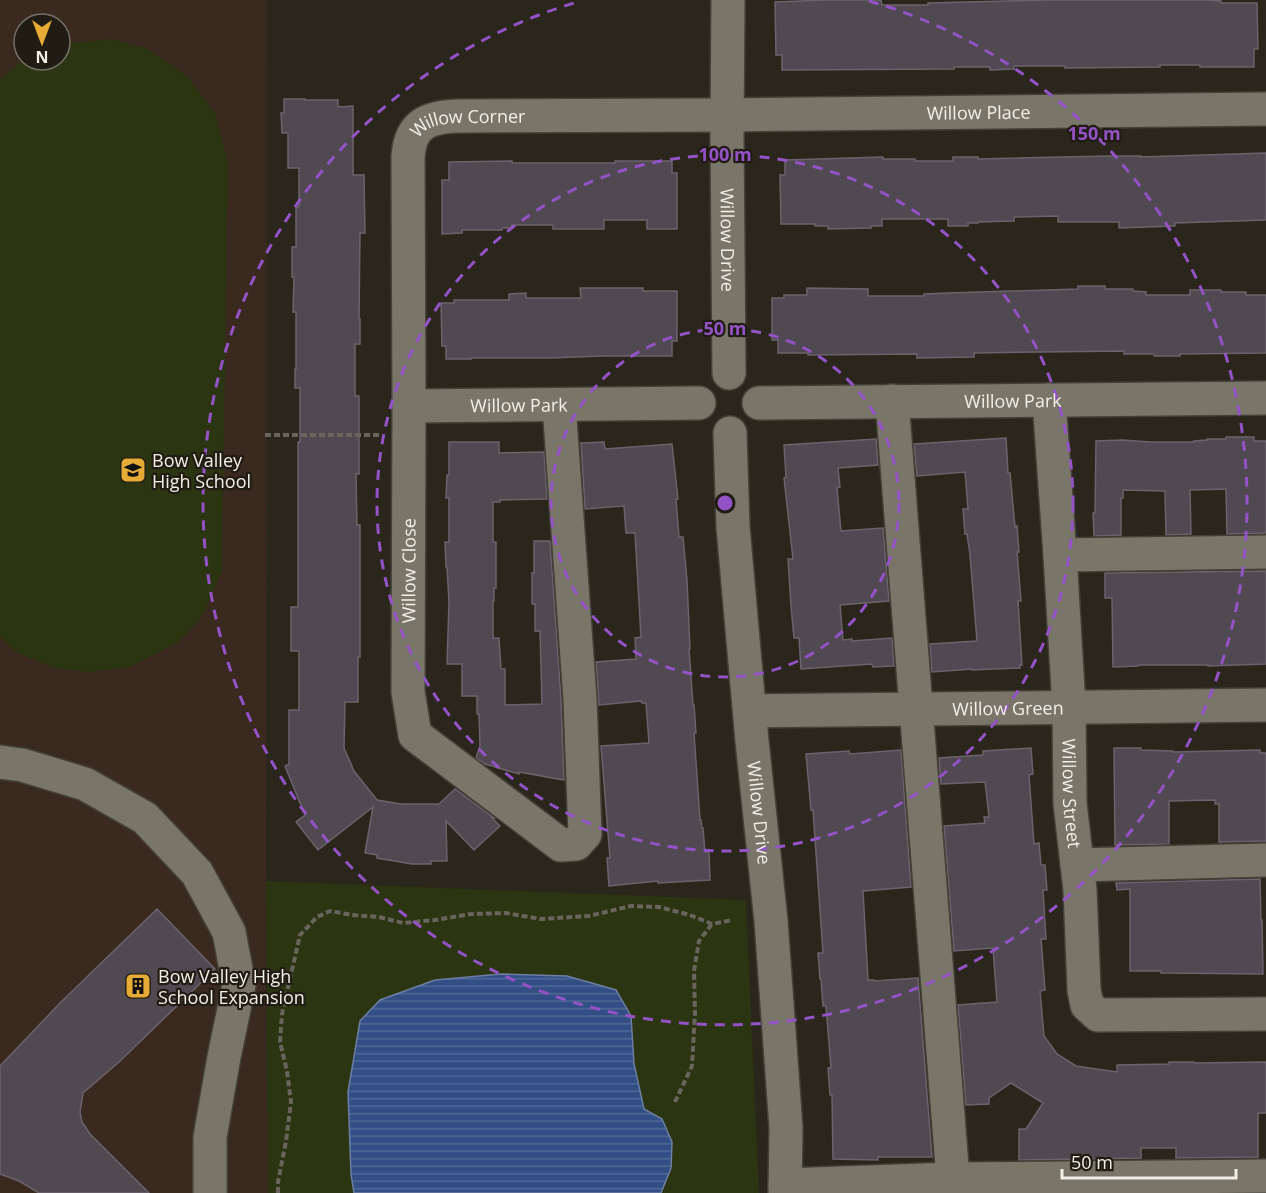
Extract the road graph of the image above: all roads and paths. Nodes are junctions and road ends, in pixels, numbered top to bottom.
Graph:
1 (728, 0) edge
2 (1266, 109) edge
3 (727, 115) junction
4 (729, 373) junction
5 (1266, 398) edge
6 (1049, 400) junction
7 (892, 401) junction
8 (699, 403) junction
9 (759, 403) junction
10 (560, 405) junction
11 (410, 406) junction
12 (730, 433) junction
13 (265, 435) dead end
14 (389, 435) dead end
15 (1266, 552) edge
16 (1060, 555) junction
17 (1266, 705) edge
18 (1069, 707) junction
19 (916, 709) junction
20 (750, 711) junction
21 (0, 762) edge
22 (1266, 860) edge
23 (1077, 865) junction
24 (732, 920) dead end
25 (712, 924) junction
26 (1266, 1014) edge
27 (675, 1102) dead end
28 (1266, 1176) edge
29 (953, 1179) junction
30 (785, 1189) edge
31 (210, 1193) edge
32 (278, 1193) edge

1 - 3 street, Willow Drive
2 - 3 street, Willow Place
3 - 4 street, Willow Drive
3 - 11 street, Willow Corner
4 - 8 street
4 - 9 street
5 - 6 street, Willow Park
6 - 7 street, Willow Park
6 - 16 street, Willow Street
7 - 9 street, Willow Park
7 - 19 street
8 - 10 street, Willow Park
8 - 12 street
9 - 12 street
10 - 11 street, Willow Park
10 - 11 street, Willow Close
12 - 20 street, Willow Drive
13 - 14 path
15 - 16 street
16 - 18 street, Willow Street
17 - 18 street, Willow Green
18 - 19 street, Willow Green
18 - 23 street, Willow Street
19 - 20 street, Willow Green
19 - 29 street
20 - 30 street, Willow Drive
21 - 31 street
22 - 23 street
23 - 26 street, Willow Street
24 - 25 path
25 - 27 path
25 - 32 path
28 - 29 street
29 - 30 street

